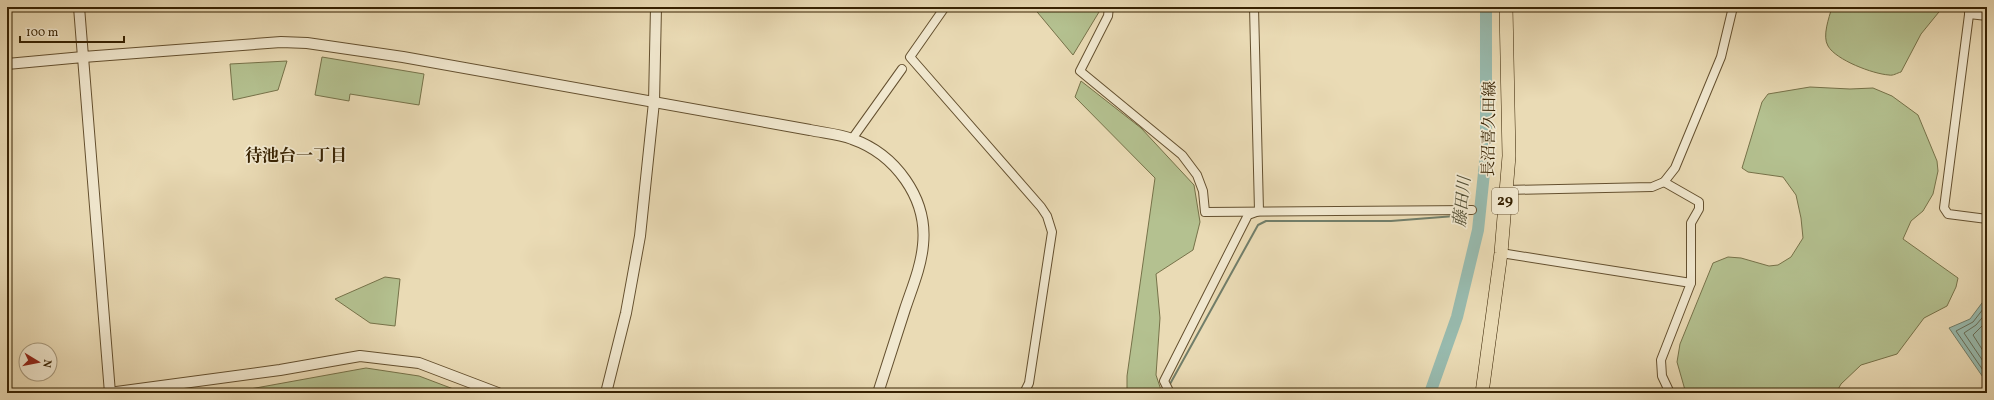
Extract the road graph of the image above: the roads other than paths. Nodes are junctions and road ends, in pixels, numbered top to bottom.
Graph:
1 (79, 7) edge
2 (656, 7) edge
3 (945, 7) edge
4 (1109, 7) edge
5 (1254, 7) edge
6 (1506, 7) edge
7 (1733, 7) edge
8 (1969, 11) edge
9 (1987, 16) edge
10 (83, 57) junction
11 (7, 64) edge
12 (902, 69) dead end
13 (654, 102) junction
14 (852, 139) junction
15 (1664, 182) junction
16 (1506, 190) junction
17 (1472, 210) dead end
18 (1259, 211) junction
19 (1987, 219) edge
20 (1501, 253) junction
21 (1691, 282) junction
22 (110, 393) edge
23 (498, 393) edge
24 (606, 393) edge
25 (878, 393) edge
26 (1024, 393) edge
27 (1170, 393) edge
28 (1482, 393) edge
29 (1670, 393) edge

1 - 10 street
2 - 13 street
3 - 26 street
4 - 18 street
5 - 18 street
6 - 16 main road, 長沼喜久田線 / 29
7 - 15 street
8 - 9 street
8 - 19 street
10 - 11 street
10 - 13 street
10 - 22 street
12 - 14 street
13 - 14 street
13 - 24 street
14 - 25 street
15 - 16 street
15 - 21 street
16 - 20 main road, 長沼喜久田線 / 29
17 - 18 street
18 - 27 street
20 - 21 street
20 - 28 main road, 長沼喜久田線 / 29
21 - 29 street
22 - 23 street

